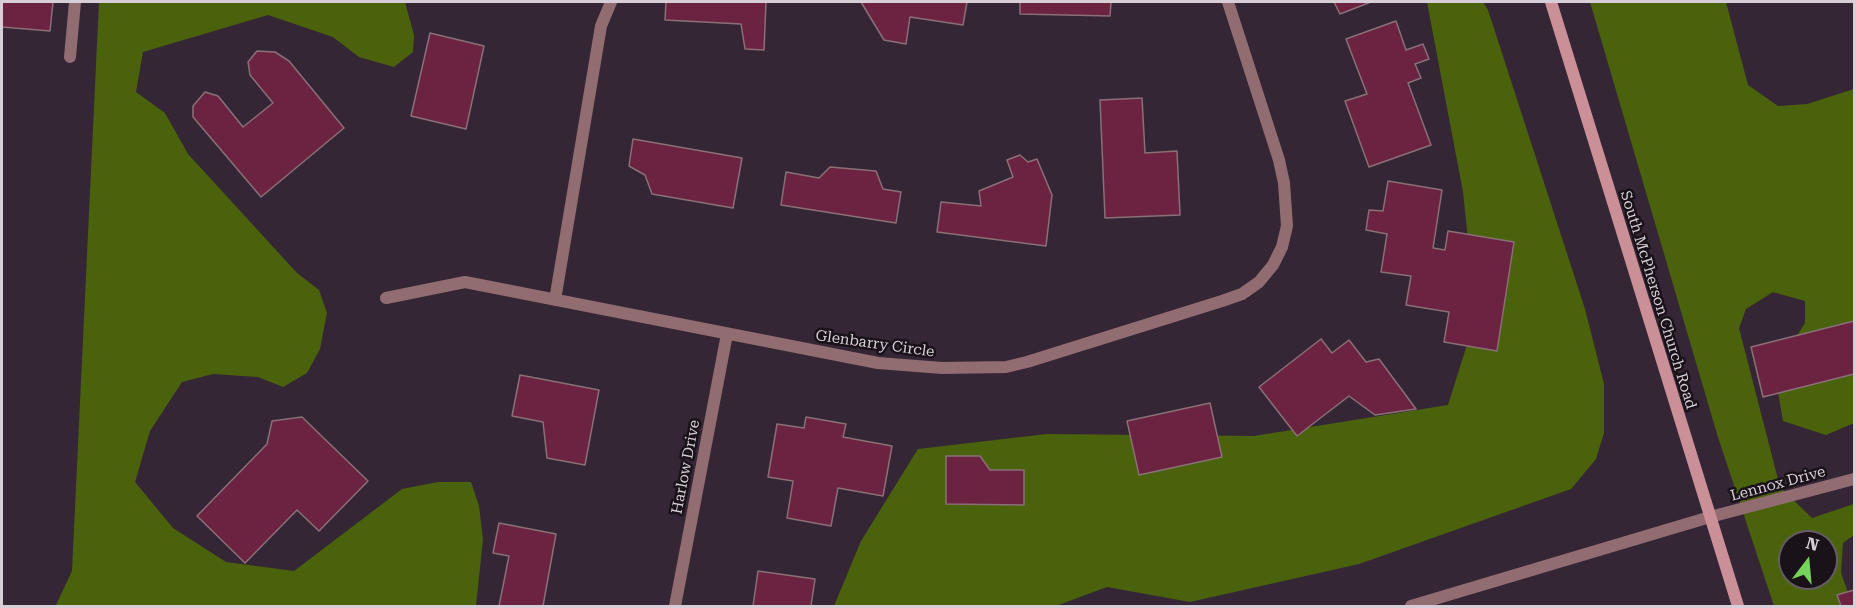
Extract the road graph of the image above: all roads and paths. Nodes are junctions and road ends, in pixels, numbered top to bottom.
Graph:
1 (75, 2) edge
2 (611, 2) edge
3 (1228, 2) edge
4 (1551, 2) edge
5 (70, 57) dead end
6 (386, 298) dead end
7 (555, 300) junction
8 (727, 334) junction
9 (1854, 479) edge
10 (1710, 518) junction
11 (675, 606) edge
12 (1411, 606) edge
13 (1738, 606) edge

1 - 5 street
2 - 7 street
3 - 8 street, Glenbarry Circle
4 - 10 main road, South McPherson Church Road
6 - 7 street, Glenbarry Circle
7 - 8 street, Glenbarry Circle
8 - 11 street, Harlow Drive
9 - 10 street, Lennox Drive
10 - 12 street, Lennox Drive
10 - 13 main road, South McPherson Church Road

